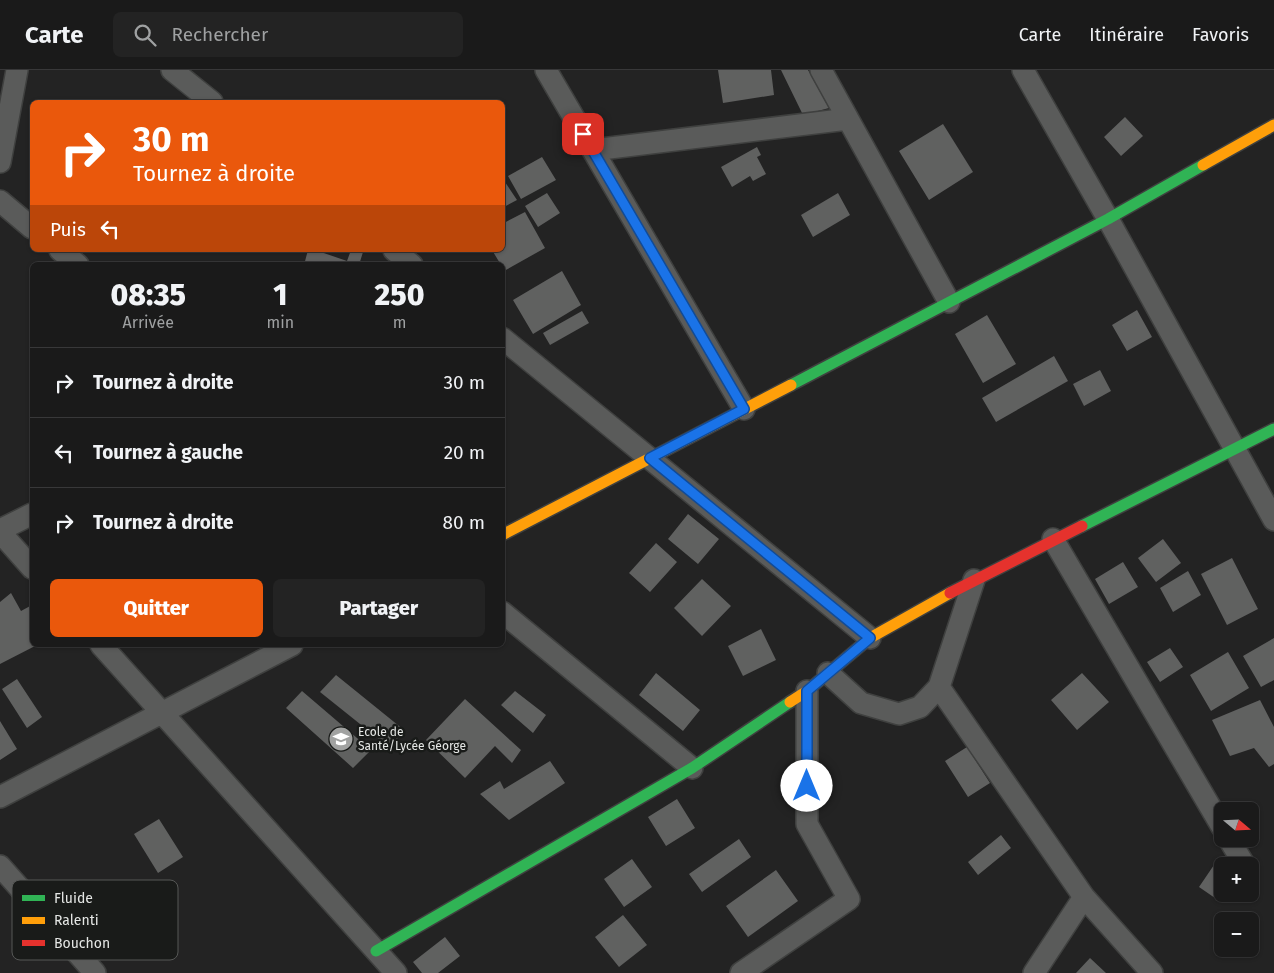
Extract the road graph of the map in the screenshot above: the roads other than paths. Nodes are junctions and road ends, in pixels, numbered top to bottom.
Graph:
1 (17, 70) edge
2 (172, 70) edge
3 (546, 70) edge
4 (821, 70) edge
5 (1023, 70) edge
6 (210, 100) edge
7 (848, 120) junction
8 (1274, 125) edge
9 (593, 150) junction
10 (0, 162) edge
11 (0, 201) edge
12 (1108, 219) junction
13 (30, 226) edge
14 (62, 252) edge
15 (396, 252) edge
16 (74, 262) edge
17 (408, 262) edge
18 (949, 302) junction
19 (505, 340) edge
20 (744, 409) junction
21 (1274, 429) edge
22 (1235, 450) junction
23 (650, 458) junction
24 (30, 515) edge
25 (1274, 520) edge
26 (0, 531) edge
27 (505, 533) edge
28 (1052, 539) junction
29 (30, 566) edge
30 (974, 580) junction
31 (505, 614) edge
32 (870, 638) junction
33 (104, 647) edge
34 (288, 647) edge
35 (828, 673) junction
36 (939, 687) junction
37 (807, 691) junction
38 (162, 713) junction
39 (692, 768) junction
40 (0, 797) edge
41 (1214, 813) edge
42 (0, 866) edge
43 (12, 880) edge
44 (1084, 897) junction
45 (376, 951) junction
46 (83, 960) edge
47 (95, 973) edge
48 (396, 973) edge
49 (741, 973) edge
50 (1034, 973) edge
51 (1152, 973) edge

1 - 10 street
2 - 6 street
3 - 9 street
4 - 7 street
5 - 12 street
7 - 9 street
7 - 18 street
8 - 12 street
9 - 20 street
11 - 13 street
12 - 18 street
12 - 22 street
14 - 16 street
15 - 17 street
18 - 20 street
19 - 23 street
20 - 23 street
21 - 22 street
22 - 25 street
22 - 28 street
23 - 27 street
23 - 32 street
24 - 26 street
26 - 29 street
28 - 30 street
28 - 41 street
30 - 32 street
30 - 36 street
31 - 39 street
32 - 35 street
33 - 38 street
34 - 38 street
35 - 36 street
35 - 37 street
36 - 44 street
37 - 39 street
37 - 49 street
38 - 40 street
38 - 45 street
39 - 45 street
42 - 43 street
44 - 50 street
44 - 51 street
45 - 48 street
46 - 47 street

